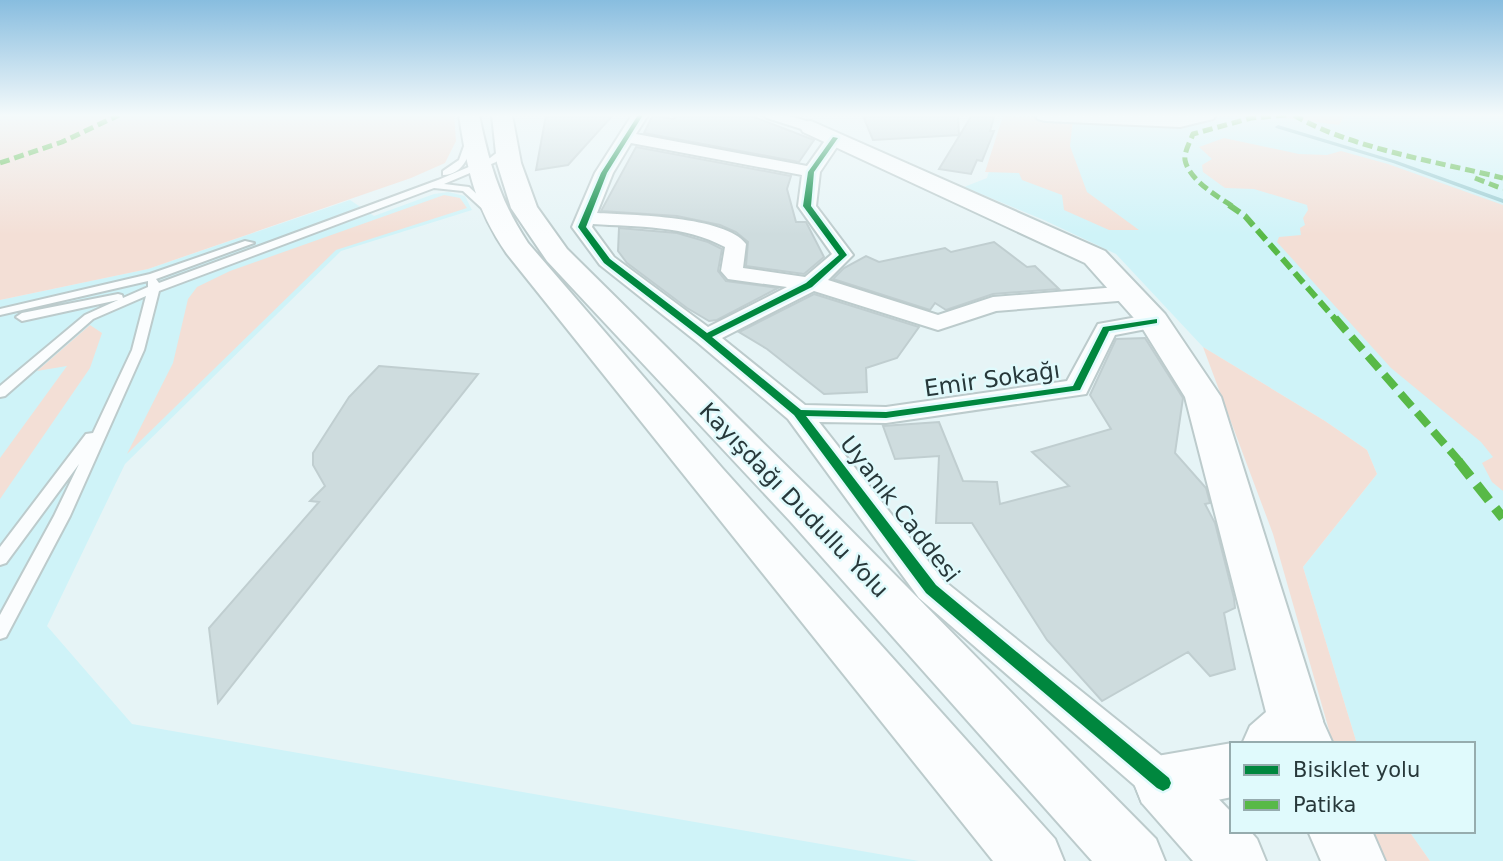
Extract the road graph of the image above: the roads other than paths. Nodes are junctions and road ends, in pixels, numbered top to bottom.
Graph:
1 (464, 155) edge
2 (467, 155) edge
3 (489, 155) edge
4 (503, 155) edge
5 (615, 155) edge
6 (730, 155) edge
7 (818, 155) edge
8 (885, 155) edge
9 (811, 172) junction
10 (429, 187) junction
11 (586, 218) junction
12 (499, 220) junction
13 (153, 283) junction
14 (809, 285) junction
15 (1130, 293) junction
16 (0, 312) edge
17 (0, 320) edge
18 (1154, 321) junction
19 (706, 337) junction
20 (0, 393) edge
21 (798, 413) junction
22 (109, 414) junction
23 (0, 559) edge
24 (0, 632) edge
25 (1290, 736) edge
26 (1230, 770) edge
27 (1163, 783) junction
28 (1339, 833) edge
29 (1032, 861) edge
30 (1134, 861) edge
31 (1235, 861) edge
32 (1354, 861) edge

1 - 10 lane
2 - 13 lane
3 - 12 main road, Kayışdağı Dudullu Yolu
4 - 30 main road, Kayışdağı Dudullu Yolu
5 - 11 street
6 - 9 street
7 - 9 street
8 - 15 main road
9 - 14 street
10 - 12 lane
10 - 13 lane
11 - 14 street
11 - 19 street, Uyanık Caddesi
12 - 29 main road, Kayışdağı Dudullu Yolu
13 - 16 lane
13 - 17 lane
13 - 20 lane
13 - 22 lane
14 - 15 street
14 - 19 street
15 - 18 main road
18 - 21 street, Emir Sokağı
18 - 25 main road
19 - 21 street, Uyanık Caddesi
21 - 27 street, Uyanık Caddesi
22 - 23 lane
22 - 24 lane
26 - 27 main road
27 - 31 main road
28 - 32 main road

